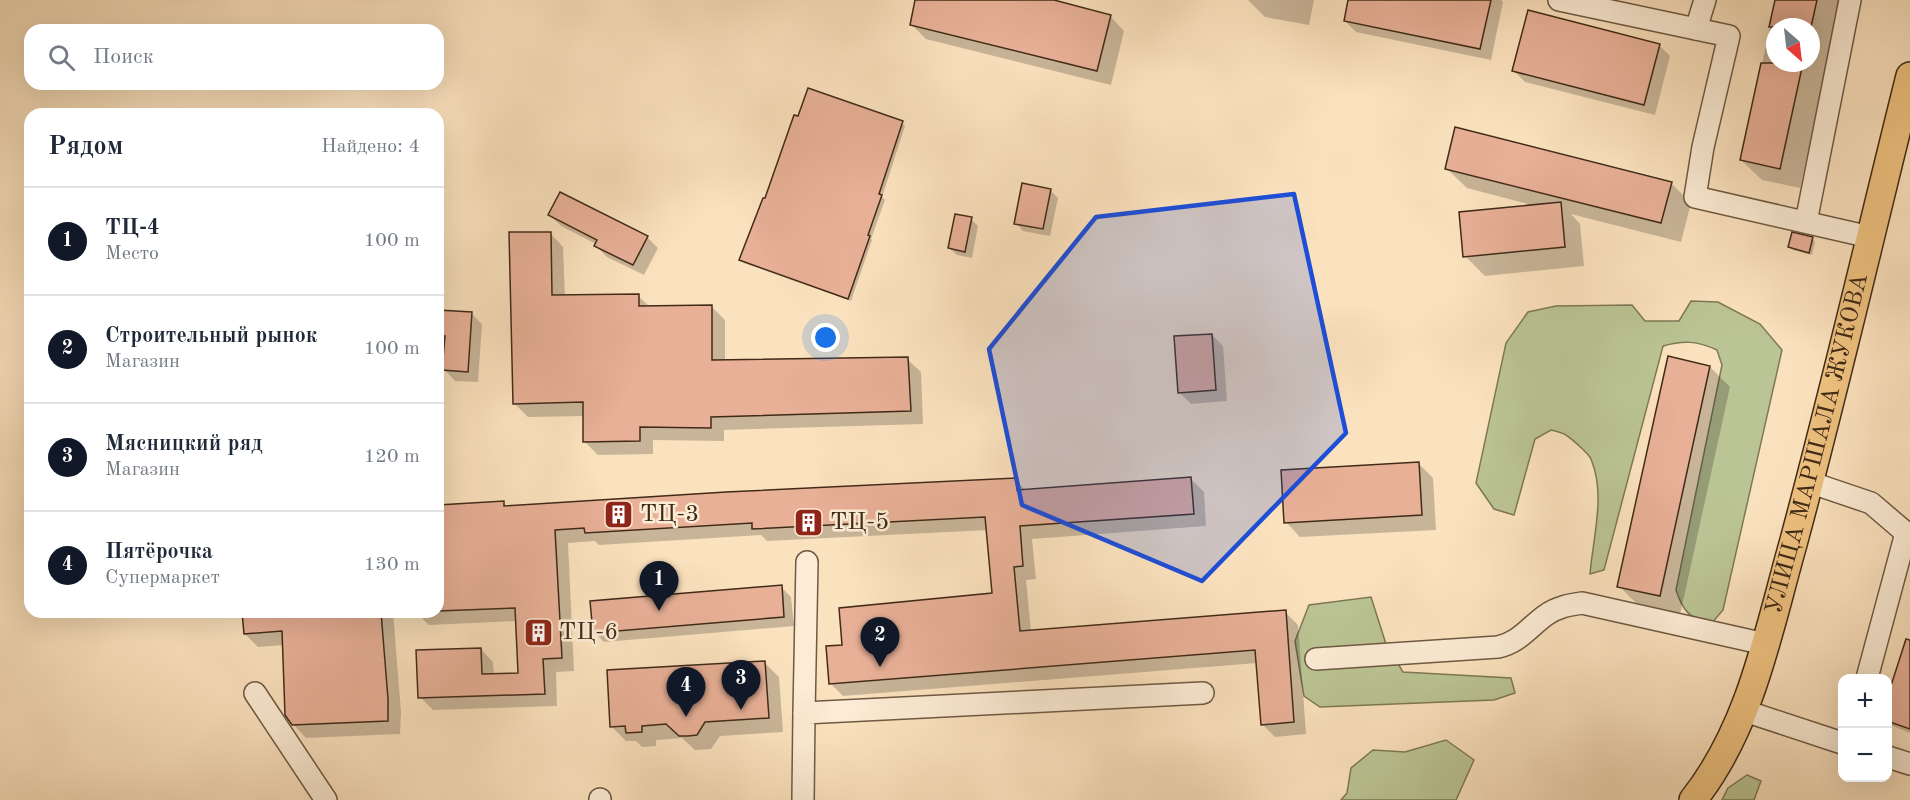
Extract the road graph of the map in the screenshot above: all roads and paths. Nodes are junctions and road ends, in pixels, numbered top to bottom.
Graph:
1 (1559, 0) edge
2 (1705, 0) edge
3 (1851, 0) edge
4 (1696, 29) junction
5 (1910, 76) edge
6 (1806, 222) junction
7 (1870, 237) junction
8 (1809, 482) junction
9 (807, 562) dead end
10 (1765, 644) junction
11 (1316, 659) dead end
12 (1869, 674) edge
13 (255, 693) dead end
14 (1203, 693) dead end
15 (1745, 711) junction
16 (804, 713) junction
17 (1838, 742) edge
18 (1892, 759) edge
19 (1910, 764) edge
20 (326, 800) edge
21 (803, 800) edge
22 (1693, 800) edge

1 - 4 street
2 - 4 street
3 - 6 street
4 - 6 street
5 - 7 main road, УЛИЦА МАРШАЛА ЖУКОВА
6 - 7 street
7 - 8 main road, УЛИЦА МАРШАЛА ЖУКОВА
8 - 10 main road, УЛИЦА МАРШАЛА ЖУКОВА
8 - 12 street
9 - 16 street
10 - 11 street
10 - 15 main road, УЛИЦА МАРШАЛА ЖУКОВА
13 - 20 street
14 - 16 street
15 - 17 street
15 - 22 main road, УЛИЦА МАРШАЛА ЖУКОВА
16 - 21 street
18 - 19 street

